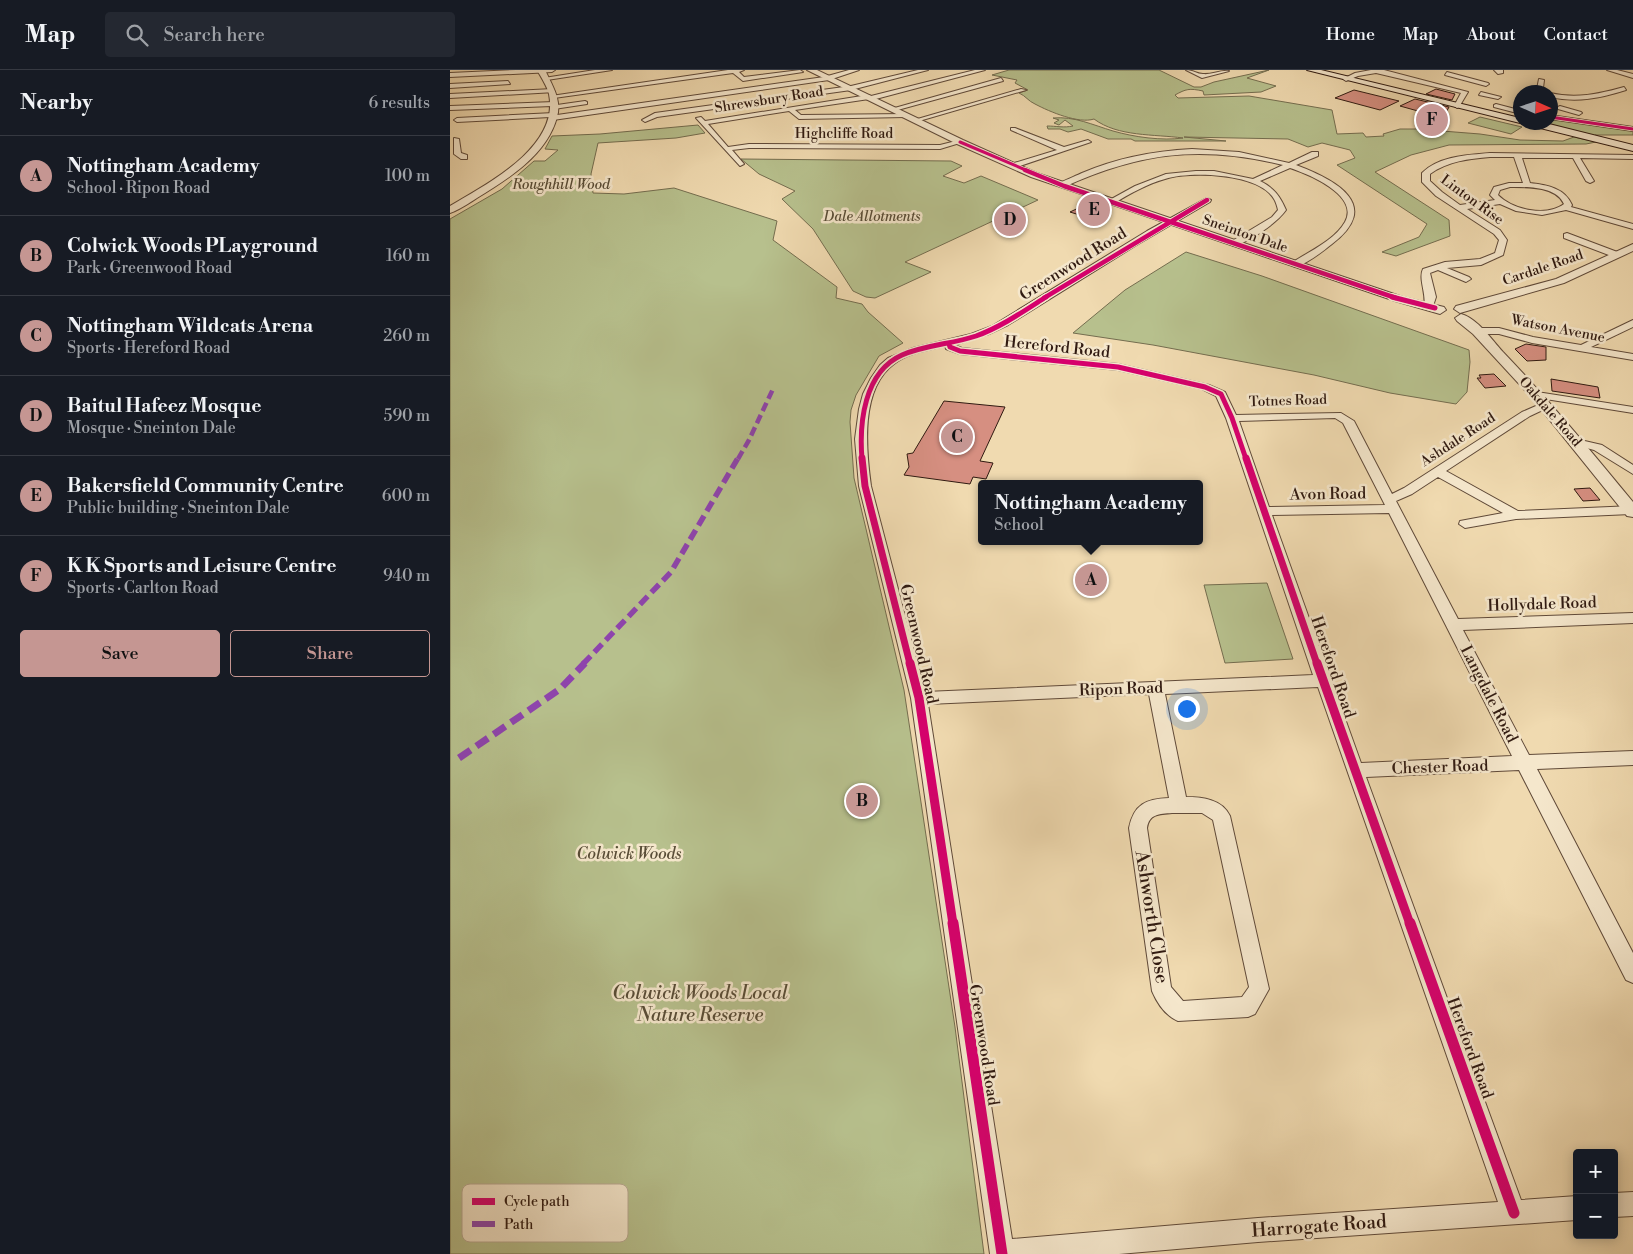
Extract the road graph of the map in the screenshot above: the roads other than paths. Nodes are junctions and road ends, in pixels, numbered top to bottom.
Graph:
1 (541, 70) edge
2 (552, 70) edge
3 (609, 70) edge
4 (738, 70) edge
5 (811, 70) edge
6 (856, 70) edge
7 (925, 70) edge
8 (982, 70) edge
9 (1189, 70) edge
10 (1311, 70) edge
11 (1379, 70) edge
12 (1610, 70) edge
13 (1226, 71) edge
14 (656, 73) dead end
15 (1446, 74) dead end
16 (450, 75) edge
17 (1633, 76) edge
18 (828, 77) junction
19 (1346, 79) junction
20 (1001, 80) dead end
21 (1540, 80) dead end
22 (664, 81) junction
23 (1472, 81) junction
24 (539, 82) dead end
25 (519, 83) dead end
26 (1486, 84) dead end
27 (1540, 85) edge
28 (450, 86) edge
29 (562, 86) dead end
30 (850, 88) junction
31 (1624, 89) dead end
32 (1023, 90) dead end
33 (1465, 92) junction
34 (676, 95) junction
35 (450, 96) edge
36 (1498, 96) dead end
37 (870, 97) junction
38 (1560, 97) joint
39 (552, 98) junction
40 (597, 101) dead end
41 (1457, 106) junction
42 (1496, 106) dead end
43 (1560, 108) junction
44 (450, 109) edge
45 (790, 109) junction
46 (894, 109) junction
47 (691, 110) junction
48 (1513, 110) edge
49 (1558, 111) edge
50 (1577, 111) dead end
51 (1513, 114) edge
52 (906, 115) junction
53 (1506, 117) junction
54 (1513, 119) edge
55 (1558, 119) edge
56 (457, 120) junction
57 (645, 120) dead end
58 (916, 120) junction
59 (704, 123) junction
60 (462, 127) dead end
61 (1633, 129) edge
62 (1018, 130) dead end
63 (1558, 130) edge
64 (456, 139) dead end
65 (960, 142) junction
66 (1087, 142) dead end
67 (1633, 148) edge
68 (727, 149) junction
69 (1064, 150) junction
70 (1315, 154) dead end
71 (1517, 156) junction
72 (1575, 156) junction
73 (464, 157) dead end
74 (1633, 157) edge
75 (740, 164) dead end
76 (1289, 165) junction
77 (1014, 166) junction
78 (1254, 181) junction
79 (1590, 181) dead end
80 (1060, 185) junction
81 (1527, 185) junction
82 (1207, 200) dead end
83 (1110, 202) junction
84 (1501, 202) junction
85 (1460, 207) junction
86 (1566, 208) junction
87 (450, 210) edge
88 (1169, 221) junction
89 (1633, 227) edge
90 (1567, 236) dead end
91 (1235, 244) junction
92 (1633, 247) edge
93 (1617, 255) junction
94 (1296, 264) junction
95 (1437, 267) junction
96 (1466, 279) dead end
97 (1434, 308) junction
98 (1460, 313) junction
99 (1633, 323) edge
100 (1477, 331) junction
101 (949, 344) junction
102 (1583, 349) junction
103 (1633, 357) edge
104 (1541, 400) junction
105 (1633, 410) edge
106 (1344, 417) joint
107 (1232, 418) junction
108 (1576, 442) junction
109 (1633, 470) edge
110 (1437, 471) junction
111 (1390, 504) junction
112 (1264, 511) junction
113 (1632, 511) edge
114 (1516, 514) junction
115 (1465, 524) dead end
116 (1633, 618) edge
117 (1453, 624) junction
118 (1322, 681) junction
119 (1156, 688) junction
120 (919, 698) junction
121 (1633, 758) edge
122 (1525, 763) junction
123 (1355, 770) junction
124 (1179, 805) junction
125 (1626, 947) edge
126 (1633, 973) edge
127 (1633, 1204) edge
128 (1618, 1206) edge
129 (1573, 1208) edge
130 (1514, 1213) junction
131 (1002, 1253) edge

1 - 2 street
1 - 16 street
1 - 39 street
3 - 39 street
4 - 5 street
4 - 22 street
5 - 18 street, Sneinton Dale
6 - 18 street
7 - 30 street
8 - 37 street, Shrewsbury Road
9 - 13 street
10 - 19 main road
11 - 19 street
11 - 33 street
12 - 17 street
14 - 22 street
15 - 23 street
18 - 30 street, Sneinton Dale
18 - 34 street
19 - 41 main road
20 - 46 street
21 - 27 street
22 - 34 street
22 - 39 street
23 - 26 street
23 - 33 street
24 - 39 street
25 - 28 street
29 - 39 street
30 - 37 street, Sneinton Dale
30 - 47 street
31 - 38 street
32 - 58 street
33 - 36 street
33 - 41 street
34 - 39 street
34 - 47 street
35 - 39 street
37 - 45 street, Shrewsbury Road
37 - 46 street, Sneinton Dale
38 - 43 street
39 - 40 street
39 - 44 street
39 - 56 street
39 - 87 street
41 - 53 main road
42 - 48 street
43 - 49 street
43 - 50 street
44 - 56 street
45 - 52 street
45 - 59 street, Shrewsbury Road
46 - 52 street, Sneinton Dale
47 - 57 street
47 - 59 street
51 - 53 street
52 - 58 street, Sneinton Dale
53 - 54 main road
55 - 61 street
56 - 60 street
58 - 65 street, Sneinton Dale
59 - 68 street
62 - 69 street
63 - 67 main road
64 - 73 street
65 - 68 street, Highcliffe Road
65 - 77 street, Sneinton Dale
66 - 69 street
68 - 75 street
69 - 77 street
70 - 76 street
71 - 72 street, Linton Rise
71 - 81 street
71 - 85 street, Linton Rise
72 - 74 street, Linton Rise
72 - 79 street
76 - 78 street
76 - 80 street
76 - 94 street
77 - 80 street, Sneinton Dale
78 - 83 street
78 - 91 street
80 - 83 street, Sneinton Dale
81 - 84 street
81 - 86 street
82 - 88 street, Greenwood Road
83 - 88 street, Sneinton Dale
84 - 85 street
84 - 86 street
85 - 95 street, Linton Rise
86 - 89 street
88 - 91 street, Sneinton Dale
88 - 101 street, Greenwood Road
90 - 93 street
91 - 94 street, Sneinton Dale
92 - 93 street, Cardale Road
93 - 98 street, Cardale Road
94 - 97 street, Sneinton Dale
95 - 96 street
95 - 97 street
97 - 98 street, Sneinton Dale
98 - 100 street, Oakdale Road
99 - 102 street
100 - 102 street, Watson Avenue
100 - 104 street, Oakdale Road
101 - 107 street, Hereford Road
101 - 120 street, Greenwood Road
102 - 103 street, Watson Avenue
104 - 105 street
104 - 108 street, Oakdale Road
104 - 110 street, Ashdale Road
106 - 107 street, Totnes Road
106 - 111 street, Langdale Road
107 - 112 street, Hereford Road
108 - 109 street
108 - 113 street, Oakdale Road
110 - 111 street, Ashdale Road
110 - 114 street
111 - 112 street, Avon Road
111 - 117 street, Langdale Road
112 - 118 street, Hereford Road
113 - 114 street
114 - 115 street
116 - 117 street, Hollydale Road
117 - 122 street, Langdale Road
118 - 119 street, Ripon Road
118 - 123 street, Hereford Road
119 - 120 street, Ripon Road
119 - 124 street
120 - 131 street, Greenwood Road
121 - 122 street, Chester Road
122 - 123 street, Chester Road
122 - 125 street, Langdale Road
123 - 130 street, Hereford Road
124 - 124 street, Ashworth Close
125 - 126 street, Langdale Road
127 - 128 street
129 - 130 street, Harrogate Road
130 - 131 street, Harrogate Road

